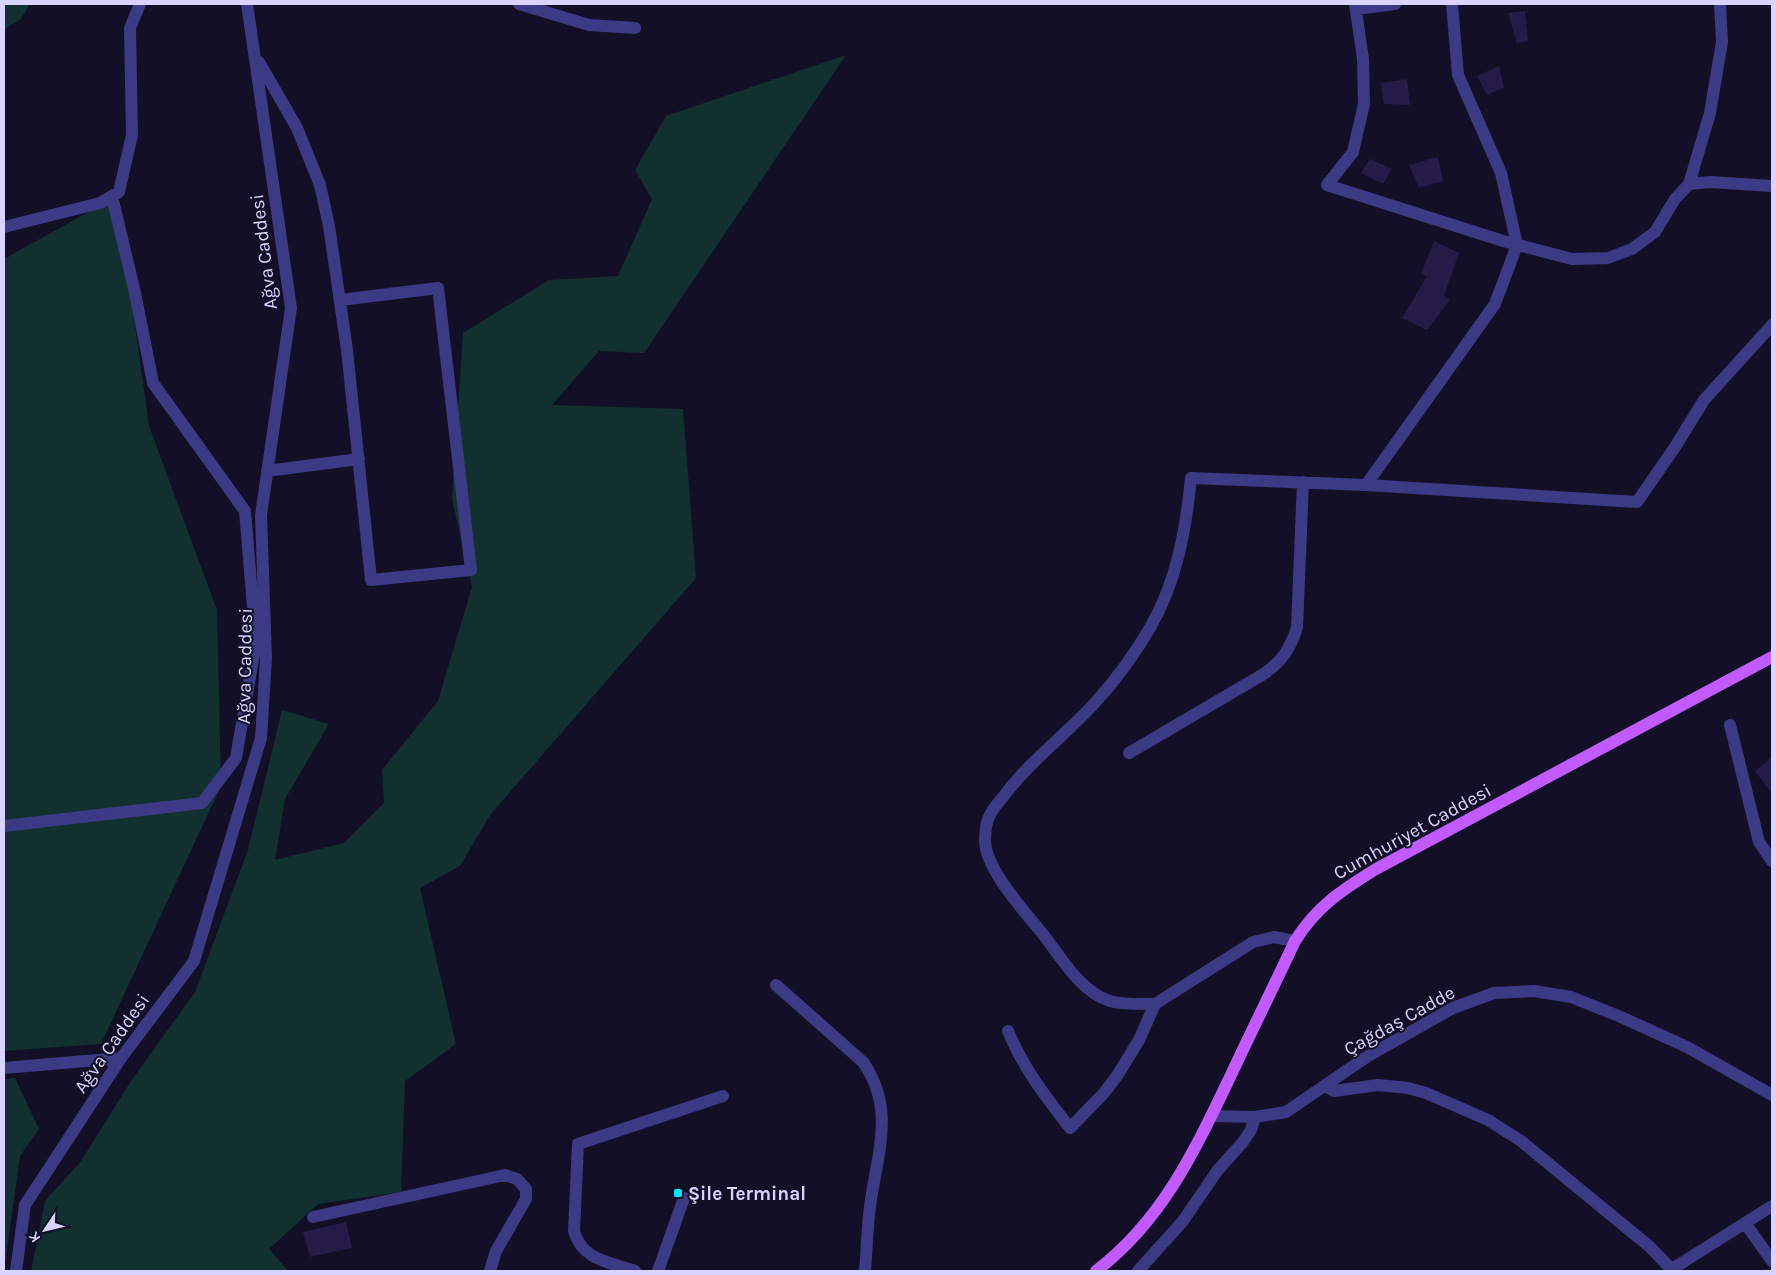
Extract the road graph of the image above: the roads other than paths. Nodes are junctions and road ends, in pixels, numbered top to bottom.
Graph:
1 (140, 4) edge
2 (247, 4) edge
3 (519, 4) edge
4 (1395, 4) edge
5 (1452, 4) edge
6 (1720, 4) edge
7 (1356, 6) edge
8 (635, 28) dead end
9 (255, 56) junction
10 (1689, 184) junction
11 (1772, 186) edge
12 (112, 196) junction
13 (4, 227) edge
14 (1517, 245) junction
15 (340, 300) junction
16 (1772, 325) edge
17 (358, 459) junction
18 (267, 470) junction
19 (1303, 482) junction
20 (1366, 485) junction
21 (1772, 657) edge
22 (1730, 725) dead end
23 (1130, 753) dead end
24 (4, 826) edge
25 (1772, 862) edge
26 (1295, 941) junction
27 (776, 985) dead end
28 (1155, 1004) junction
29 (1008, 1031) dead end
30 (121, 1058) junction
31 (4, 1068) edge
32 (1325, 1086) junction
33 (1772, 1095) edge
34 (723, 1096) dead end
35 (1211, 1116) junction
36 (1255, 1117) junction
37 (684, 1198) dead end
38 (1772, 1206) edge
39 (313, 1217) dead end
40 (1745, 1223) junction
41 (1772, 1261) edge
42 (1673, 1270) edge
43 (16, 1271) edge
44 (490, 1271) edge
45 (635, 1271) edge
46 (658, 1271) edge
47 (865, 1271) edge
48 (1096, 1271) edge
49 (1138, 1271) edge

1 - 12 street
2 - 9 street, Ağva Caddesi
3 - 8 street
4 - 7 street
5 - 14 street
6 - 10 street
7 - 14 street
9 - 15 street
9 - 18 street, Ağva Caddesi
10 - 11 street
10 - 14 street
12 - 13 street
12 - 24 street
14 - 20 street
15 - 17 street
15 - 17 street
16 - 20 street
17 - 18 street
18 - 30 street, Ağva Caddesi
19 - 20 street
19 - 23 street
19 - 28 street
21 - 26 main road, Cumhuriyet Caddesi
22 - 25 street
26 - 28 street
26 - 35 main road, Cumhuriyet Caddesi
27 - 47 street
28 - 29 street
30 - 31 street
30 - 43 street, Ağva Caddesi
32 - 33 street, Çağdaş Cadde
32 - 36 street, Çağdaş Cadde
32 - 42 street
34 - 45 street
35 - 36 street, Çağdaş Cadde
35 - 48 main road, Cumhuriyet Caddesi
36 - 49 street
37 - 46 street
38 - 40 street
39 - 44 street
40 - 41 street
40 - 42 street

